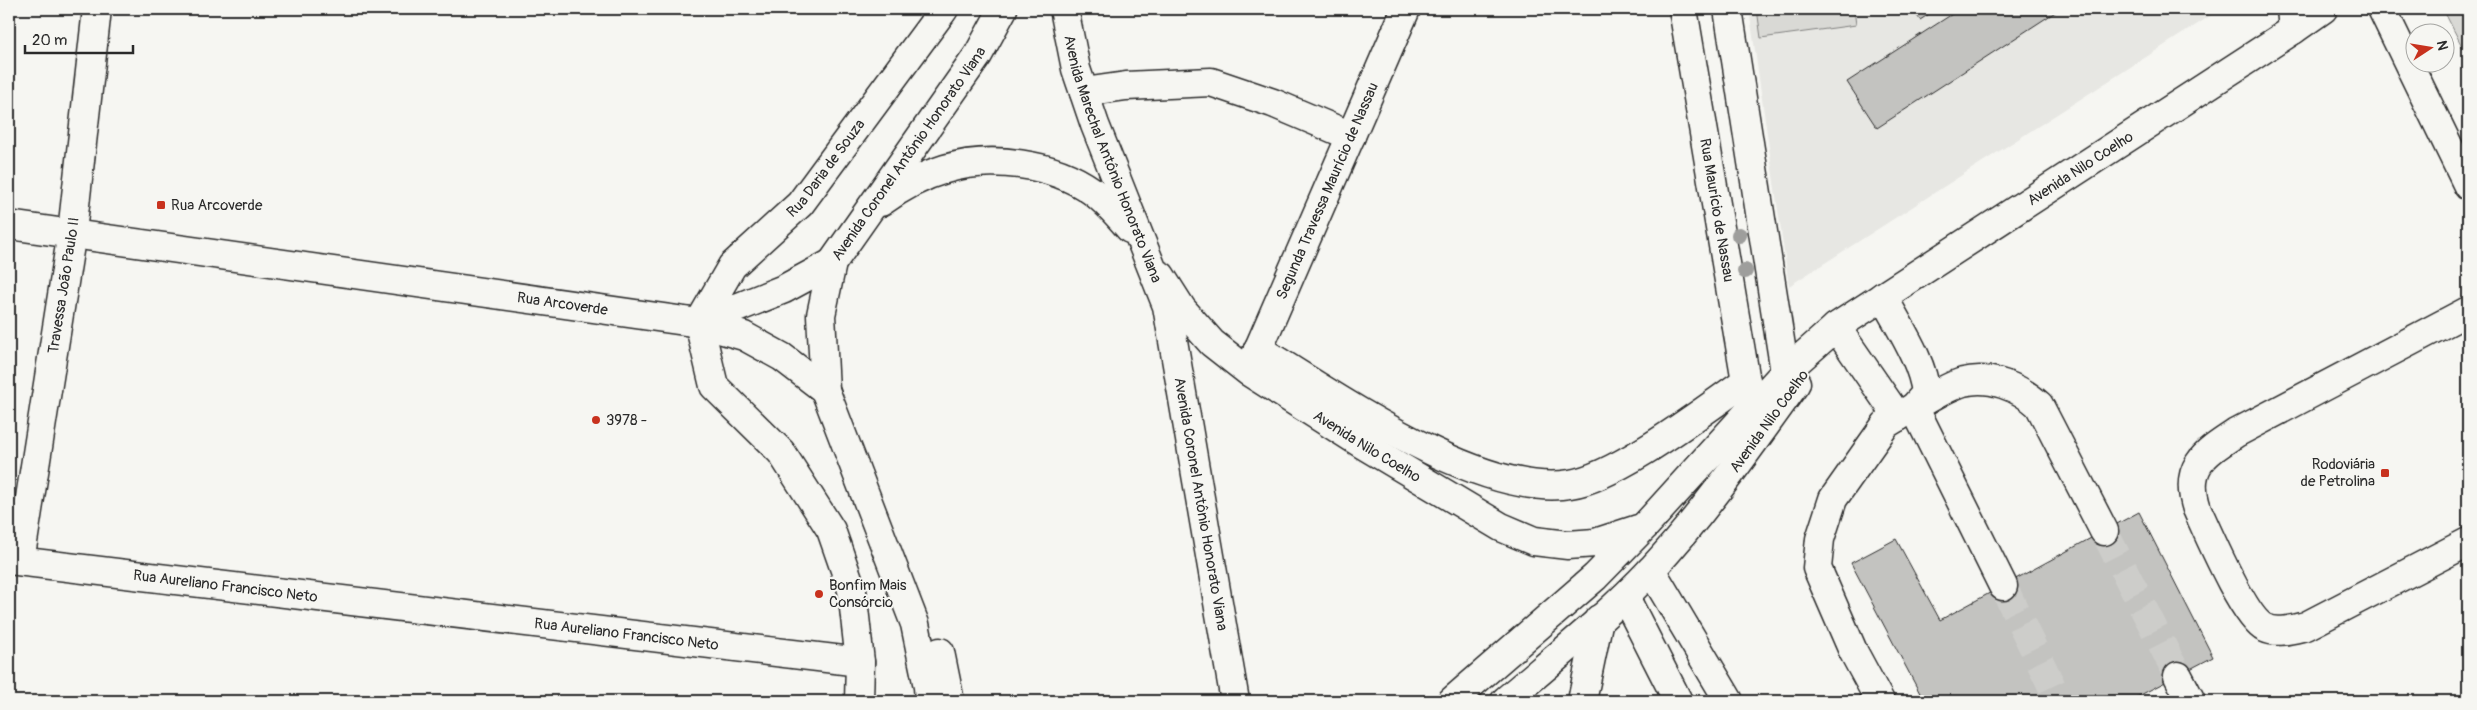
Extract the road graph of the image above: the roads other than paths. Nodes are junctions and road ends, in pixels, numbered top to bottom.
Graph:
1 (97, 9) edge
2 (1004, 9) edge
3 (1064, 9) edge
4 (1406, 9) edge
5 (1683, 9) edge
6 (1728, 9) edge
7 (2323, 9) edge
8 (2382, 9) edge
9 (939, 10) edge
10 (2292, 20) edge
11 (1084, 92) junction
12 (1351, 136) junction
13 (2468, 186) edge
14 (868, 212) junction
15 (9, 225) edge
16 (72, 232) junction
17 (1143, 246) junction
18 (832, 263) junction
19 (1883, 296) junction
20 (1167, 306) joint
21 (2468, 311) edge
22 (699, 323) junction
23 (1836, 327) junction
24 (1253, 361) junction
25 (1785, 372) junction
26 (1746, 380) junction
27 (825, 390) junction
28 (1751, 410) junction
29 (1906, 412) junction
30 (1644, 527) junction
31 (2104, 531) tunnel mouth
32 (2468, 542) edge
33 (14, 560) edge
34 (1651, 570) junction
35 (2003, 586) tunnel mouth
36 (1624, 597) junction
37 (1599, 619) junction
38 (860, 662) junction
39 (2178, 676) tunnel mouth
40 (858, 701) edge
41 (928, 701) edge
42 (950, 701) edge
43 (1234, 701) edge
44 (1452, 701) edge
45 (1505, 701) edge
46 (1582, 701) edge
47 (1678, 701) edge
48 (1729, 701) edge
49 (1880, 701) edge
50 (2191, 701) edge

1 - 16 main road, Travessa João Paulo II
2 - 14 main road, Avenida Coronel Antônio Honorato Viana
3 - 11 main road, Avenida Marechal Antônio Honorato Viana
4 - 12 main road, Segunda Travessa Maurício de Nassau
5 - 26 main road, Rua Maurício de Nassau
6 - 25 main road
7 - 10 main road, Avenida Nilo Coelho
8 - 13 main road
9 - 22 main road, Rua Daria de Souza
10 - 19 main road, Avenida Nilo Coelho
11 - 12 main road
11 - 17 main road, Avenida Marechal Antônio Honorato Viana
12 - 24 main road, Segunda Travessa Maurício de Nassau
14 - 17 main road
14 - 18 main road, Avenida Coronel Antônio Honorato Viana
15 - 16 main road, Rua Arcoverde
16 - 22 main road, Rua Arcoverde
16 - 33 main road, Travessa João Paulo II
17 - 20 main road, Avenida Marechal Antônio Honorato Viana
17 - 24 main road, Avenida Nilo Coelho
18 - 22 main road
18 - 27 main road, Avenida Coronel Antônio Honorato Viana
19 - 23 main road, Avenida Nilo Coelho
19 - 29 main road
20 - 43 main road, Avenida Coronel Antônio Honorato Viana
21 - 32 main road
22 - 27 main road, Rua Arcoverde
22 - 38 main road
23 - 25 main road, Avenida Nilo Coelho
23 - 29 main road
23 - 34 main road, Avenida Nilo Coelho
24 - 26 main road
24 - 30 main road, Avenida Nilo Coelho
25 - 28 main road, Avenida Nilo Coelho
26 - 28 main road, Rua Maurício de Nassau
27 - 41 main road, Avenida Coronel Antônio Honorato Viana
27 - 42 main road, Avenida Coronel Antônio Honorato Viana
28 - 30 main road, Avenida Nilo Coelho
29 - 31 main road
29 - 35 main road
29 - 49 main road
30 - 44 main road, Avenida Nilo Coelho
33 - 38 main road, Rua Aureliano Francisco Neto
34 - 36 main road, Avenida Nilo Coelho
34 - 48 main road
36 - 37 main road, Avenida Nilo Coelho
36 - 47 main road
37 - 45 main road, Avenida Nilo Coelho
37 - 46 main road
38 - 40 main road
39 - 50 main road

